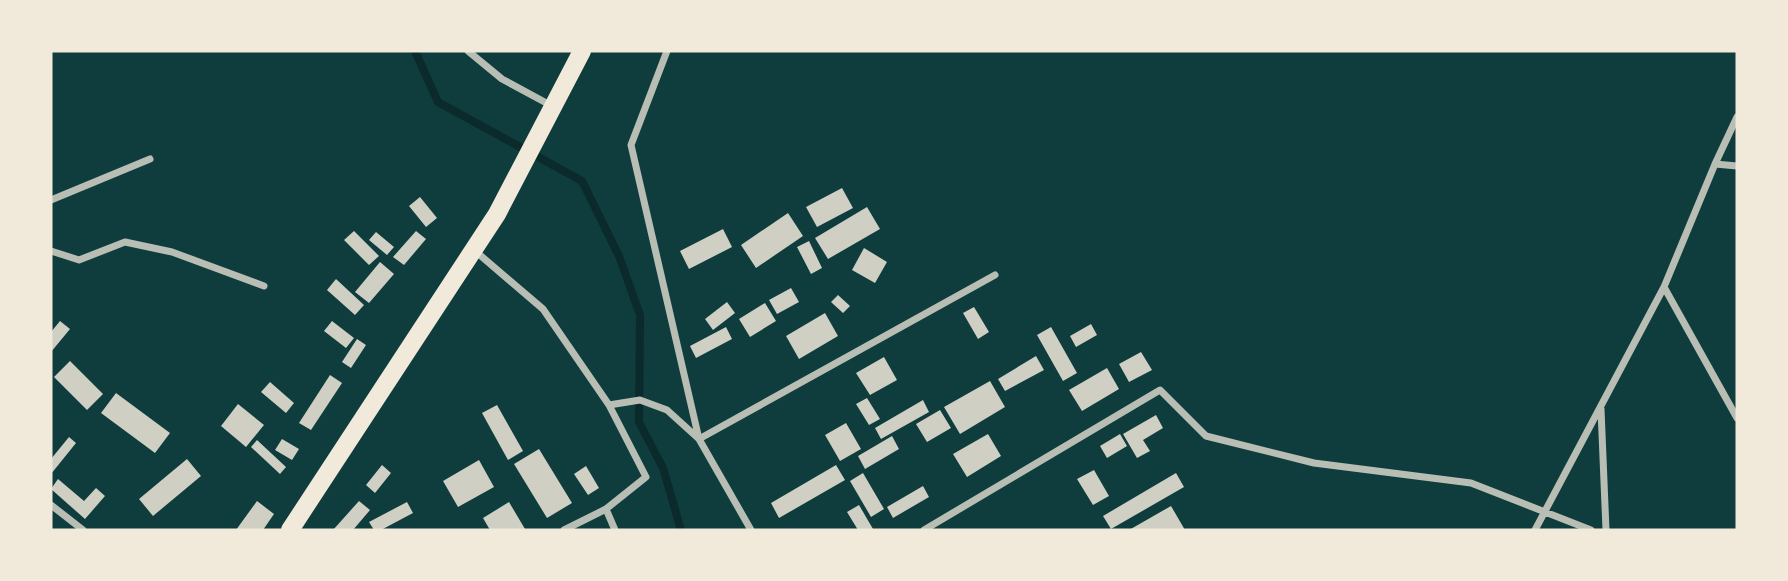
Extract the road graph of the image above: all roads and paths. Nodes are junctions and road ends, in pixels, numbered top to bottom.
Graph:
1 (468, 51) edge
2 (582, 51) edge
3 (667, 51) edge
4 (553, 107) junction
5 (1737, 117) edge
6 (150, 159) dead end
7 (1715, 164) junction
8 (1737, 166) edge
9 (51, 200) edge
10 (473, 250) junction
11 (51, 251) edge
12 (995, 275) dead end
13 (264, 286) dead end
14 (1664, 287) junction
15 (609, 405) junction
16 (1601, 408) junction
17 (1737, 418) edge
18 (699, 439) junction
19 (51, 505) edge
20 (606, 509) junction
21 (1545, 513) junction
22 (941, 520) junction
23 (83, 530) edge
24 (290, 530) edge
25 (564, 530) edge
26 (615, 530) edge
27 (751, 530) edge
28 (924, 530) edge
29 (946, 530) edge
30 (1535, 530) edge
31 (1591, 530) edge
32 (1606, 530) edge

1 - 4 street
2 - 4 main road
3 - 18 street
4 - 10 main road
5 - 7 street
6 - 9 street
7 - 8 street
7 - 14 street
10 - 15 street
10 - 24 main road
11 - 13 street
12 - 18 street
14 - 16 street
14 - 17 street
15 - 18 street
15 - 20 street
16 - 21 street
16 - 32 street
18 - 27 street
19 - 23 street
20 - 25 street
20 - 26 street
21 - 22 street
21 - 30 street
21 - 31 street
22 - 28 street
22 - 29 street

